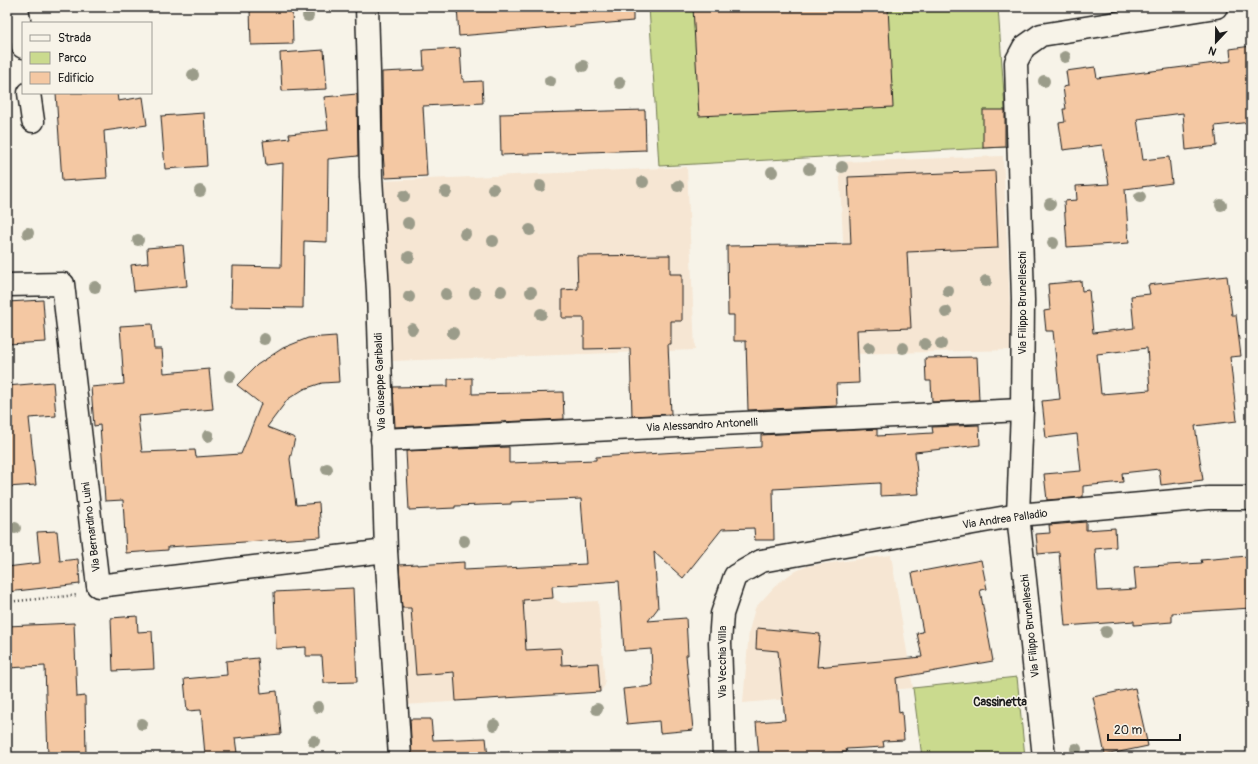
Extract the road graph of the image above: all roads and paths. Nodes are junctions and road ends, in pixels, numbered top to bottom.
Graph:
1 (18, 7) edge
2 (367, 7) edge
3 (1216, 7) edge
4 (22, 39) edge
5 (29, 94) edge
6 (33, 121) dead end
7 (7, 285) edge
8 (1022, 410) junction
9 (382, 440) junction
10 (1251, 498) edge
11 (1018, 515) junction
12 (386, 551) junction
13 (761, 561) joint
14 (98, 586) junction
15 (7, 602) edge
16 (400, 757) edge
17 (724, 757) edge
18 (1044, 757) edge

1 - 4 street
2 - 9 street, Via Giuseppe Garibaldi
3 - 8 street, Via Filippo Brunelleschi
5 - 6 street
7 - 14 street, Via Bernardino Luini
8 - 9 street, Via Alessandro Antonelli
8 - 11 street, Via Filippo Brunelleschi
9 - 12 street, Via Giuseppe Garibaldi
10 - 11 street, Via Andrea Palladio
11 - 13 street, Via Andrea Palladio
11 - 18 street, Via Filippo Brunelleschi
12 - 14 street, Via Bernardino Luini
12 - 16 street, Via Giuseppe Garibaldi
13 - 17 street, Via Vecchia Villa
14 - 15 path

